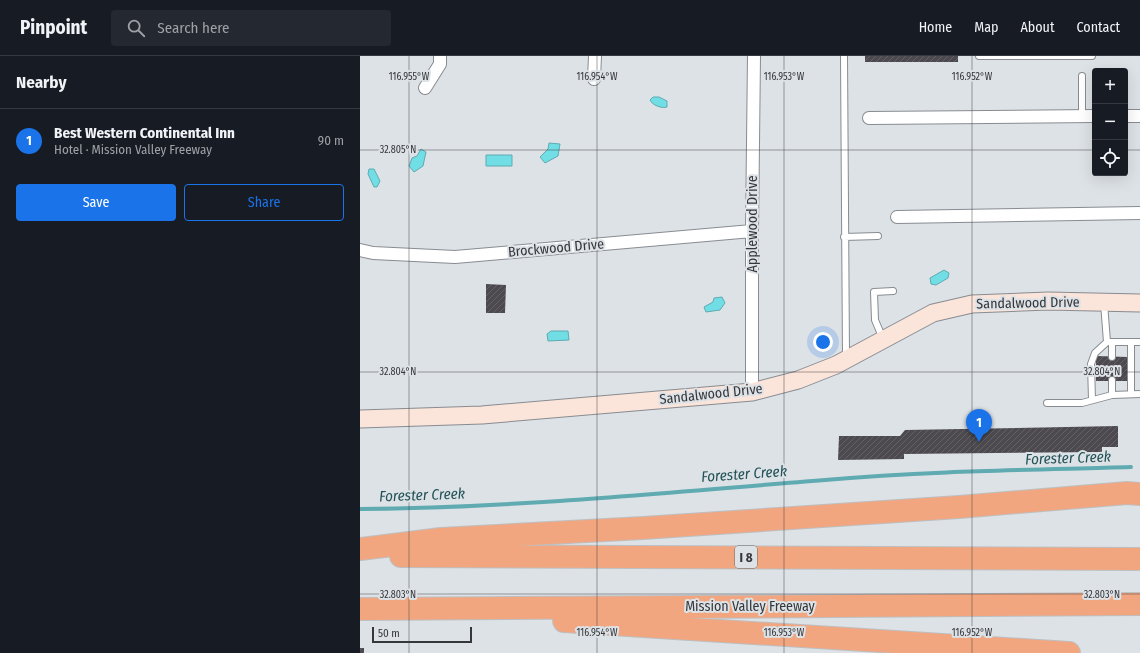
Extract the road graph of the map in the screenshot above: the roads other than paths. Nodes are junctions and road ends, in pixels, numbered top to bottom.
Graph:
1 (440, 56) edge
2 (595, 56) edge
3 (754, 56) edge
4 (844, 56) edge
5 (979, 56) edge
6 (1092, 56) edge
7 (1082, 76) dead end
8 (594, 79) dead end
9 (425, 88) dead end
10 (1082, 116) junction
11 (1092, 116) edge
12 (1128, 116) edge
13 (1140, 116) edge
14 (869, 118) dead end
15 (1140, 213) edge
16 (897, 217) dead end
17 (752, 231) junction
18 (844, 236) junction
19 (878, 236) dead end
20 (360, 250) edge
21 (893, 291) dead end
22 (1104, 302) junction
23 (1140, 303) edge
24 (883, 339) junction
25 (1110, 342) junction
26 (1131, 342) junction
27 (1140, 342) edge
28 (1112, 357) dead end
29 (846, 360) junction
30 (1112, 380) dead end
31 (752, 392) junction
32 (1130, 394) junction
33 (1140, 394) edge
34 (1112, 395) junction
35 (1092, 400) junction
36 (1047, 403) dead end
37 (360, 419) edge
38 (1140, 494) edge
39 (360, 548) edge
40 (360, 556) edge
41 (1136, 559) edge
42 (1134, 604) edge
43 (362, 609) edge
44 (1069, 653) edge

1 - 9 street
2 - 8 street
3 - 17 street, Applewood Drive
4 - 18 lane
5 - 6 lane
7 - 10 lane
10 - 11 street
10 - 14 street
12 - 13 street
15 - 16 street
17 - 20 street, Brockwood Drive
17 - 31 street, Applewood Drive
18 - 19 lane
18 - 29 lane
21 - 24 lane
22 - 23 street, Sandalwood Drive
22 - 24 street, Sandalwood Drive
22 - 25 lane
24 - 29 street, Sandalwood Drive
25 - 26 lane
25 - 28 lane
25 - 35 lane
26 - 27 lane
26 - 32 lane
29 - 31 street, Sandalwood Drive
30 - 34 lane
31 - 37 street, Sandalwood Drive
32 - 33 lane
32 - 34 lane
34 - 35 lane
35 - 36 lane
38 - 39 highway
40 - 41 highway, I 8
42 - 43 highway, Mission Valley Freeway
43 - 44 highway

